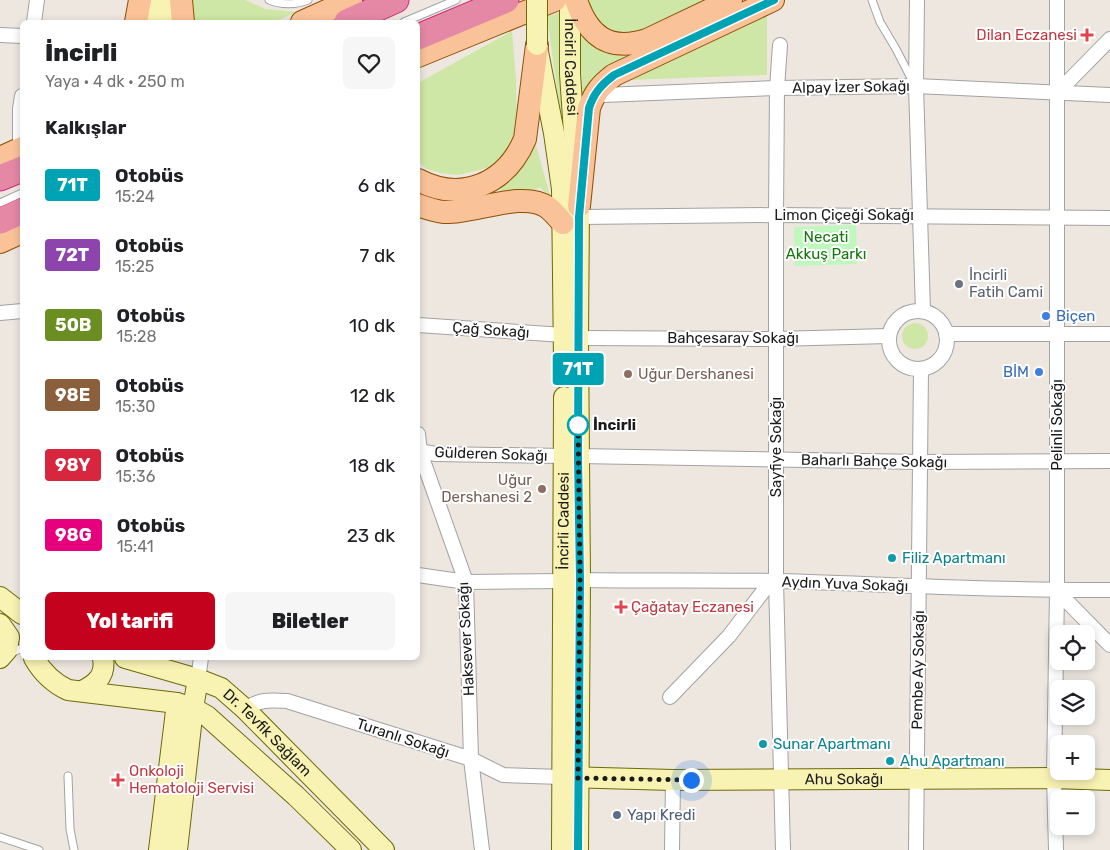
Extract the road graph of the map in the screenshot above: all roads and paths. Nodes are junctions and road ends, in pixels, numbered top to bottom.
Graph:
1 (37, 0) edge
2 (140, 0) edge
3 (151, 0) edge
4 (167, 0) edge
5 (181, 0) edge
6 (269, 0) edge
7 (308, 0) edge
8 (351, 0) edge
9 (396, 0) edge
10 (456, 0) edge
11 (506, 0) edge
12 (537, 0) edge
13 (731, 0) edge
14 (774, 0) edge
15 (872, 0) edge
16 (917, 0) edge
17 (1057, 0) edge
18 (567, 2) edge
19 (34, 20) edge
20 (136, 20) edge
21 (148, 20) edge
22 (164, 20) edge
23 (183, 20) edge
24 (306, 20) edge
25 (351, 20) edge
26 (409, 20) edge
27 (0, 35) edge
28 (20, 36) edge
29 (469, 36) junction
30 (420, 37) edge
31 (1110, 39) edge
32 (780, 44) dead end
33 (537, 45) junction
34 (420, 55) edge
35 (420, 68) edge
36 (916, 86) junction
37 (777, 88) junction
38 (1057, 93) junction
39 (1110, 95) edge
40 (592, 98) junction
41 (20, 109) edge
42 (16, 156) edge
43 (0, 178) edge
44 (420, 181) edge
45 (20, 194) edge
46 (0, 203) edge
47 (420, 206) edge
48 (20, 212) edge
49 (574, 215) junction
50 (776, 215) junction
51 (919, 216) junction
52 (1057, 218) junction
53 (1110, 218) edge
54 (0, 221) edge
55 (20, 233) edge
56 (0, 242) edge
57 (20, 311) edge
58 (923, 311) junction
59 (0, 313) edge
60 (420, 325) edge
61 (946, 334) junction
62 (1056, 334) junction
63 (1110, 334) edge
64 (888, 336) junction
65 (571, 337) junction
66 (776, 339) junction
67 (921, 369) junction
68 (420, 452) edge
69 (420, 455) edge
70 (571, 456) junction
71 (776, 459) junction
72 (1057, 460) junction
73 (1110, 461) edge
74 (921, 462) junction
75 (420, 575) edge
76 (572, 581) junction
77 (773, 581) junction
78 (466, 582) junction
79 (919, 587) junction
80 (1110, 590) edge
81 (1057, 591) junction
82 (0, 597) edge
83 (20, 612) edge
84 (0, 615) edge
85 (0, 624) edge
86 (20, 633) edge
87 (1110, 645) edge
88 (20, 649) edge
89 (0, 658) edge
90 (35, 660) edge
91 (103, 660) edge
92 (132, 660) edge
93 (201, 660) edge
94 (198, 679) junction
95 (82, 690) junction
96 (670, 697) dead end
97 (185, 706) junction
98 (245, 709) junction
99 (1055, 735) edge
100 (471, 759) junction
101 (68, 776) dead end
102 (570, 777) junction
103 (1050, 778) edge
104 (781, 779) junction
105 (916, 779) junction
106 (1095, 779) edge
107 (673, 780) junction
108 (1054, 780) edge
109 (1110, 780) edge
110 (0, 837) edge
111 (39, 850) edge
112 (74, 850) edge
113 (159, 850) edge
114 (177, 850) edge
115 (351, 850) edge
116 (384, 850) edge
117 (482, 850) edge
118 (562, 850) edge
119 (578, 850) edge
120 (672, 850) edge
121 (783, 850) edge
122 (916, 850) edge
123 (1056, 850) edge

1 - 19 street
2 - 20 main road
3 - 21 main road
4 - 22 main road
5 - 23 main road
6 - 7 lane
8 - 24 main road
9 - 25 highway
10 - 26 lane
11 - 30 highway
12 - 33 main road, İncirli Caddesi, bridge
13 - 18 main road
14 - 40 main road
15 - 36 lane
16 - 36 street
17 - 38 street, Pelinli Sokağı
18 - 29 main road
18 - 49 main road, İncirli Caddesi
27 - 28 street
29 - 34 main road
29 - 35 main road
31 - 38 street
32 - 37 street, Sayfiye Sokağı
33 - 44 main road
33 - 49 main road, İncirli Caddesi
36 - 37 street, Alpay İzer Sokağı
36 - 38 street, Alpay İzer Sokağı
36 - 51 street
37 - 40 street, Alpay İzer Sokağı
37 - 50 street, Sayfiye Sokağı
38 - 39 street, Alpay İzer Sokağı
38 - 52 street, Pelinli Sokağı
40 - 49 main road
41 - 42 street
42 - 43 highway
45 - 46 lane
47 - 49 main road
48 - 54 highway
49 - 50 street, Limon Çiçeği Sokağı
49 - 65 main road, İncirli Caddesi
50 - 51 street, Limon Çiçeği Sokağı
50 - 66 street, Sayfiye Sokağı
51 - 52 street, Limon Çiçeği Sokağı
51 - 58 street
52 - 53 street, Limon Çiçeği Sokağı
52 - 62 street, Pelinli Sokağı
55 - 56 main road
57 - 59 street
58 - 61 street
58 - 64 street
60 - 65 street, Çağ Sokağı
61 - 62 street
61 - 67 street
62 - 63 street
62 - 72 street, Pelinli Sokağı
64 - 66 street, Bahçesaray Sokağı
64 - 67 street
65 - 66 street, Bahçesaray Sokağı
65 - 70 main road, İncirli Caddesi
66 - 71 street, Sayfiye Sokağı
67 - 74 street, Pembe Ay Sokağı
68 - 70 street, Gülderen Sokağı
69 - 78 street, Haksever Sokağı
70 - 71 street, Baharlı Bahçe Sokağı
70 - 76 main road, İncirli Caddesi
71 - 74 street, Baharlı Bahçe Sokağı
71 - 77 street, Sayfiye Sokağı
72 - 73 street, Baharlı Bahçe Sokağı
72 - 74 street, Baharlı Bahçe Sokağı
72 - 81 street, Pelinli Sokağı
74 - 79 street, Pembe Ay Sokağı
75 - 78 street, Aydın Yuva Sokağı
76 - 77 street, Aydın Yuva Sokağı
76 - 78 street, Aydın Yuva Sokağı
76 - 102 main road, İncirli Caddesi
77 - 79 street, Aydın Yuva Sokağı
77 - 96 street
77 - 104 street, Sayfiye Sokağı
78 - 100 street, Haksever Sokağı
79 - 81 street, Aydın Yuva Sokağı
79 - 105 street, Pembe Ay Sokağı
80 - 81 street, Aydın Yuva Sokağı
81 - 87 street
81 - 99 street, Pelinli Sokağı
82 - 83 main road
84 - 86 main road
85 - 89 main road
88 - 89 lane
90 - 95 main road
91 - 95 main road
92 - 94 main road, Dr. Tevfik Sağlam
93 - 94 street
94 - 97 main road
94 - 98 main road, Dr. Tevfik Sağlam
95 - 97 main road
97 - 113 main road
97 - 114 main road
97 - 115 main road
98 - 100 street, Turanlı Sokağı
98 - 116 main road, Dr. Tevfik Sağlam
100 - 102 street, Turanlı Sokağı
100 - 117 street, Haksever Sokağı
101 - 112 lane
102 - 107 main road, Ahu Sokağı
102 - 118 main road, İncirli Caddesi
102 - 119 main road, İncirli Caddesi
103 - 105 main road, Ahu Sokağı
104 - 105 main road, Ahu Sokağı
104 - 107 main road, Ahu Sokağı
104 - 121 street, Sayfiye Sokağı
105 - 122 street, Pembe Ay Sokağı
106 - 109 main road, Ahu Sokağı
107 - 120 street
108 - 123 street, Pelinli Sokağı
110 - 111 lane

